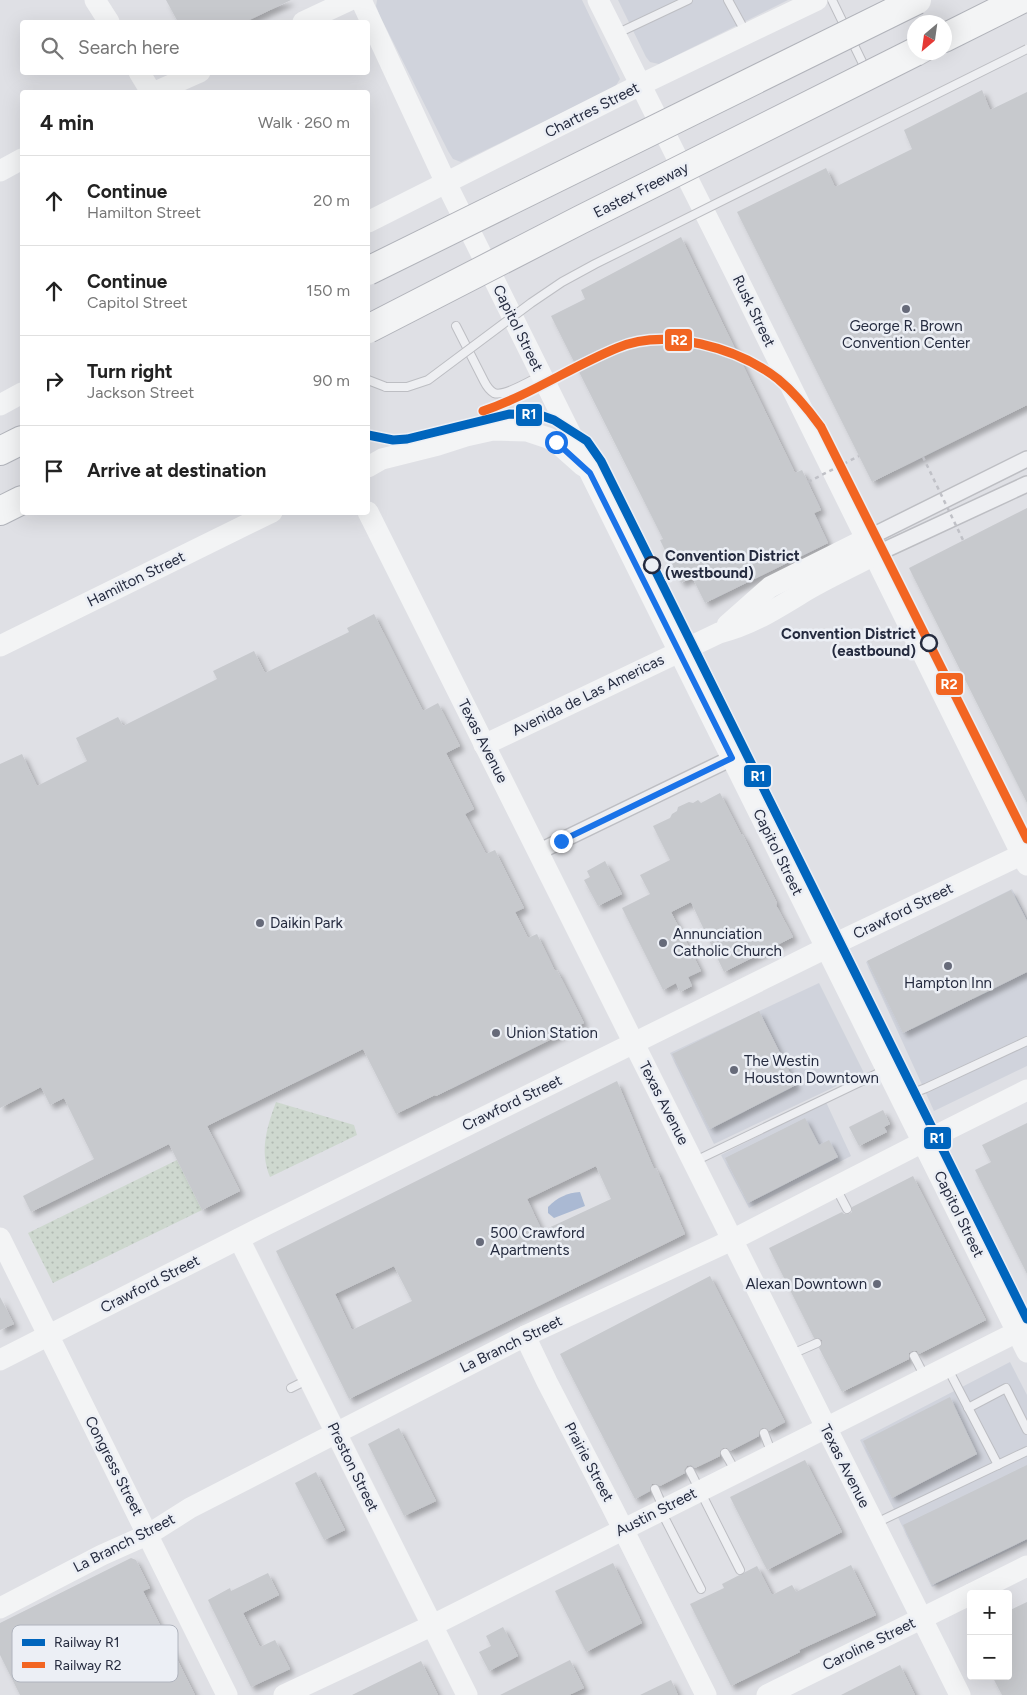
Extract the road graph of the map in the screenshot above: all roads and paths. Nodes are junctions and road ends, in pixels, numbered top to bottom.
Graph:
1 (95, 0) edge
2 (350, 0) edge
3 (361, 0) edge
4 (598, 0) edge
5 (688, 0) edge
6 (728, 0) edge
7 (817, 0) edge
8 (832, 0) edge
9 (917, 0) edge
10 (1020, 0) edge
11 (108, 20) edge
12 (307, 20) edge
13 (616, 34) junction
14 (746, 34) junction
15 (952, 34) edge
16 (1027, 49) edge
17 (910, 60) edge
18 (141, 75) edge
19 (193, 75) edge
20 (642, 84) junction
21 (872, 84) dead end
22 (150, 90) edge
23 (160, 90) edge
24 (20, 160) edge
25 (0, 171) edge
26 (446, 183) junction
27 (370, 221) edge
28 (370, 270) edge
29 (456, 326) dead end
30 (370, 328) edge
31 (541, 375) junction
32 (370, 381) edge
33 (20, 395) edge
34 (0, 405) edge
35 (20, 441) edge
36 (0, 451) edge
37 (860, 456) dead end
38 (923, 457) dead end
39 (1027, 459) edge
40 (370, 466) edge
41 (590, 473) junction
42 (808, 482) dead end
43 (1027, 484) edge
44 (20, 501) edge
45 (0, 512) edge
46 (266, 515) edge
47 (369, 515) edge
48 (963, 540) dead end
49 (870, 547) junction
50 (0, 646) edge
51 (679, 652) junction
52 (484, 745) junction
53 (732, 758) junction
54 (538, 852) junction
55 (1025, 857) edge
56 (826, 948) junction
57 (1027, 1041) edge
58 (634, 1044) junction
59 (887, 1070) junction
60 (1027, 1090) edge
61 (901, 1097) junction
62 (923, 1142) junction
63 (693, 1162) junction
64 (835, 1187) junction
65 (847, 1209) dead end
66 (0, 1238) edge
67 (239, 1239) junction
68 (732, 1240) junction
69 (1022, 1329) edge
70 (49, 1335) junction
71 (526, 1336) junction
72 (817, 1343) dead end
73 (1027, 1352) edge
74 (790, 1355) junction
75 (914, 1356) dead end
76 (0, 1360) edge
77 (947, 1367) junction
78 (925, 1377) junction
79 (968, 1408) junction
80 (826, 1427) junction
81 (1027, 1430) edge
82 (336, 1432) junction
83 (764, 1433) dead end
84 (1027, 1451) edge
85 (725, 1453) dead end
86 (772, 1454) junction
87 (998, 1465) junction
88 (690, 1471) dead end
89 (736, 1472) junction
90 (655, 1489) dead end
91 (701, 1490) junction
92 (662, 1509) junction
93 (875, 1524) junction
94 (622, 1529) junction
95 (149, 1534) junction
96 (1027, 1566) edge
97 (740, 1570) dead end
98 (702, 1590) dead end
99 (979, 1590) edge
100 (967, 1596) edge
101 (0, 1608) edge
102 (922, 1618) junction
103 (431, 1626) junction
104 (227, 1695) edge
105 (284, 1695) edge
106 (467, 1695) edge
107 (706, 1695) edge
108 (767, 1695) edge
109 (960, 1695) edge

1 - 11 street
2 - 12 street
3 - 26 street, Capitol Street
4 - 13 street, Rusk Street
5 - 13 lane
6 - 14 lane
7 - 14 street, Chartres Street
8 - 21 lane
9 - 28 highway, bridge
10 - 15 highway
13 - 20 street, Rusk Street
14 - 20 street, Chartres Street
16 - 32 lane, bridge
17 - 30 highway, Eastex Freeway, bridge
18 - 22 street
19 - 23 street
20 - 26 street, Chartres Street
20 - 49 street, Rusk Street
24 - 25 street
26 - 27 street, Chartres Street
26 - 31 street, Capitol Street
29 - 31 lane
31 - 41 street, Capitol Street
33 - 34 street
35 - 36 highway
37 - 42 path, bridge
38 - 48 path, bridge
39 - 49 street, Avenida de Las Americas
40 - 41 street
41 - 51 street, Capitol Street
43 - 49 street, Avenida de Las Americas
44 - 45 highway
46 - 50 street, Hamilton Street
47 - 52 street, Texas Avenue
49 - 51 street, Avenida de Las Americas
49 - 55 street, Rusk Street
51 - 52 street, Avenida de Las Americas
51 - 53 street, Capitol Street
52 - 54 street, Texas Avenue
53 - 54 street
53 - 56 street, Capitol Street
54 - 58 street, Texas Avenue
55 - 56 street, Crawford Street
56 - 58 street, Crawford Street
56 - 59 street, Capitol Street
57 - 61 lane
58 - 63 street, Texas Avenue
58 - 67 street, Crawford Street
59 - 61 street, Capitol Street
59 - 63 lane
60 - 62 street, La Branch Street
61 - 62 street, Capitol Street
62 - 64 street, La Branch Street
62 - 69 street, Capitol Street
63 - 68 street, Texas Avenue
64 - 65 lane
64 - 68 street, La Branch Street
66 - 70 street, Congress Street
67 - 70 street, Crawford Street
67 - 82 street, Preston Street
68 - 71 street, La Branch Street
68 - 74 street, Texas Avenue
69 - 73 street, Capitol Street
69 - 77 street, Austin Street
70 - 76 street, Crawford Street
70 - 95 street, Congress Street
71 - 82 street, La Branch Street
71 - 94 street, Prairie Street
72 - 74 lane
74 - 80 street, Texas Avenue
75 - 78 lane
77 - 78 street, Austin Street
77 - 79 lane
78 - 80 street, Austin Street
79 - 81 lane
79 - 87 lane
80 - 86 street, Austin Street
80 - 93 street, Texas Avenue
82 - 95 street, La Branch Street
82 - 103 street, Preston Street
83 - 86 lane
84 - 87 lane
85 - 89 lane
86 - 89 street, Austin Street
87 - 93 lane
88 - 91 lane
89 - 91 street, Austin Street
90 - 92 lane
91 - 92 street, Austin Street
91 - 97 lane
92 - 94 street, Austin Street
92 - 98 lane
93 - 102 street, Texas Avenue
94 - 103 street, Austin Street
94 - 107 street, Prairie Street
95 - 101 street, La Branch Street
95 - 104 street, Congress Street
96 - 99 street, Caroline Street
100 - 102 street, Caroline Street
102 - 108 street, Caroline Street
102 - 109 street, Texas Avenue
103 - 105 street, Austin Street
103 - 106 street, Preston Street

